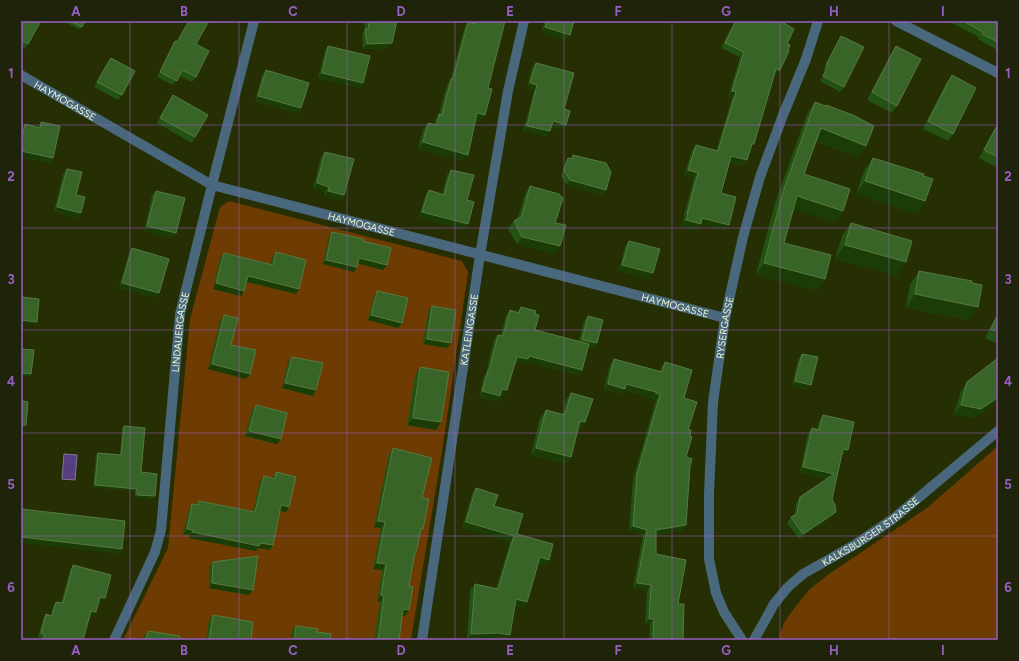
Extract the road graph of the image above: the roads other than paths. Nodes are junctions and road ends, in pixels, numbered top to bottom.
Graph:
1 (254, 21) edge
2 (524, 21) edge
3 (818, 21) edge
4 (896, 21) edge
5 (998, 73) edge
6 (21, 75) edge
7 (212, 185) junction
8 (480, 255) junction
9 (725, 318) junction
10 (998, 431) edge
11 (114, 640) edge
12 (422, 640) edge
13 (742, 640) edge
14 (754, 640) edge

1 - 7 street, LINDAUERGASSE
2 - 8 street, KATLEINGASSE
3 - 9 street, RYSERGASSE
4 - 5 street
6 - 7 street, HAYMOGASSE
7 - 8 street, HAYMOGASSE
7 - 11 street, LINDAUERGASSE
8 - 9 street, HAYMOGASSE
8 - 12 street, KATLEINGASSE
9 - 13 street, RYSERGASSE
10 - 14 street, KALKSBURGER STRASSE

